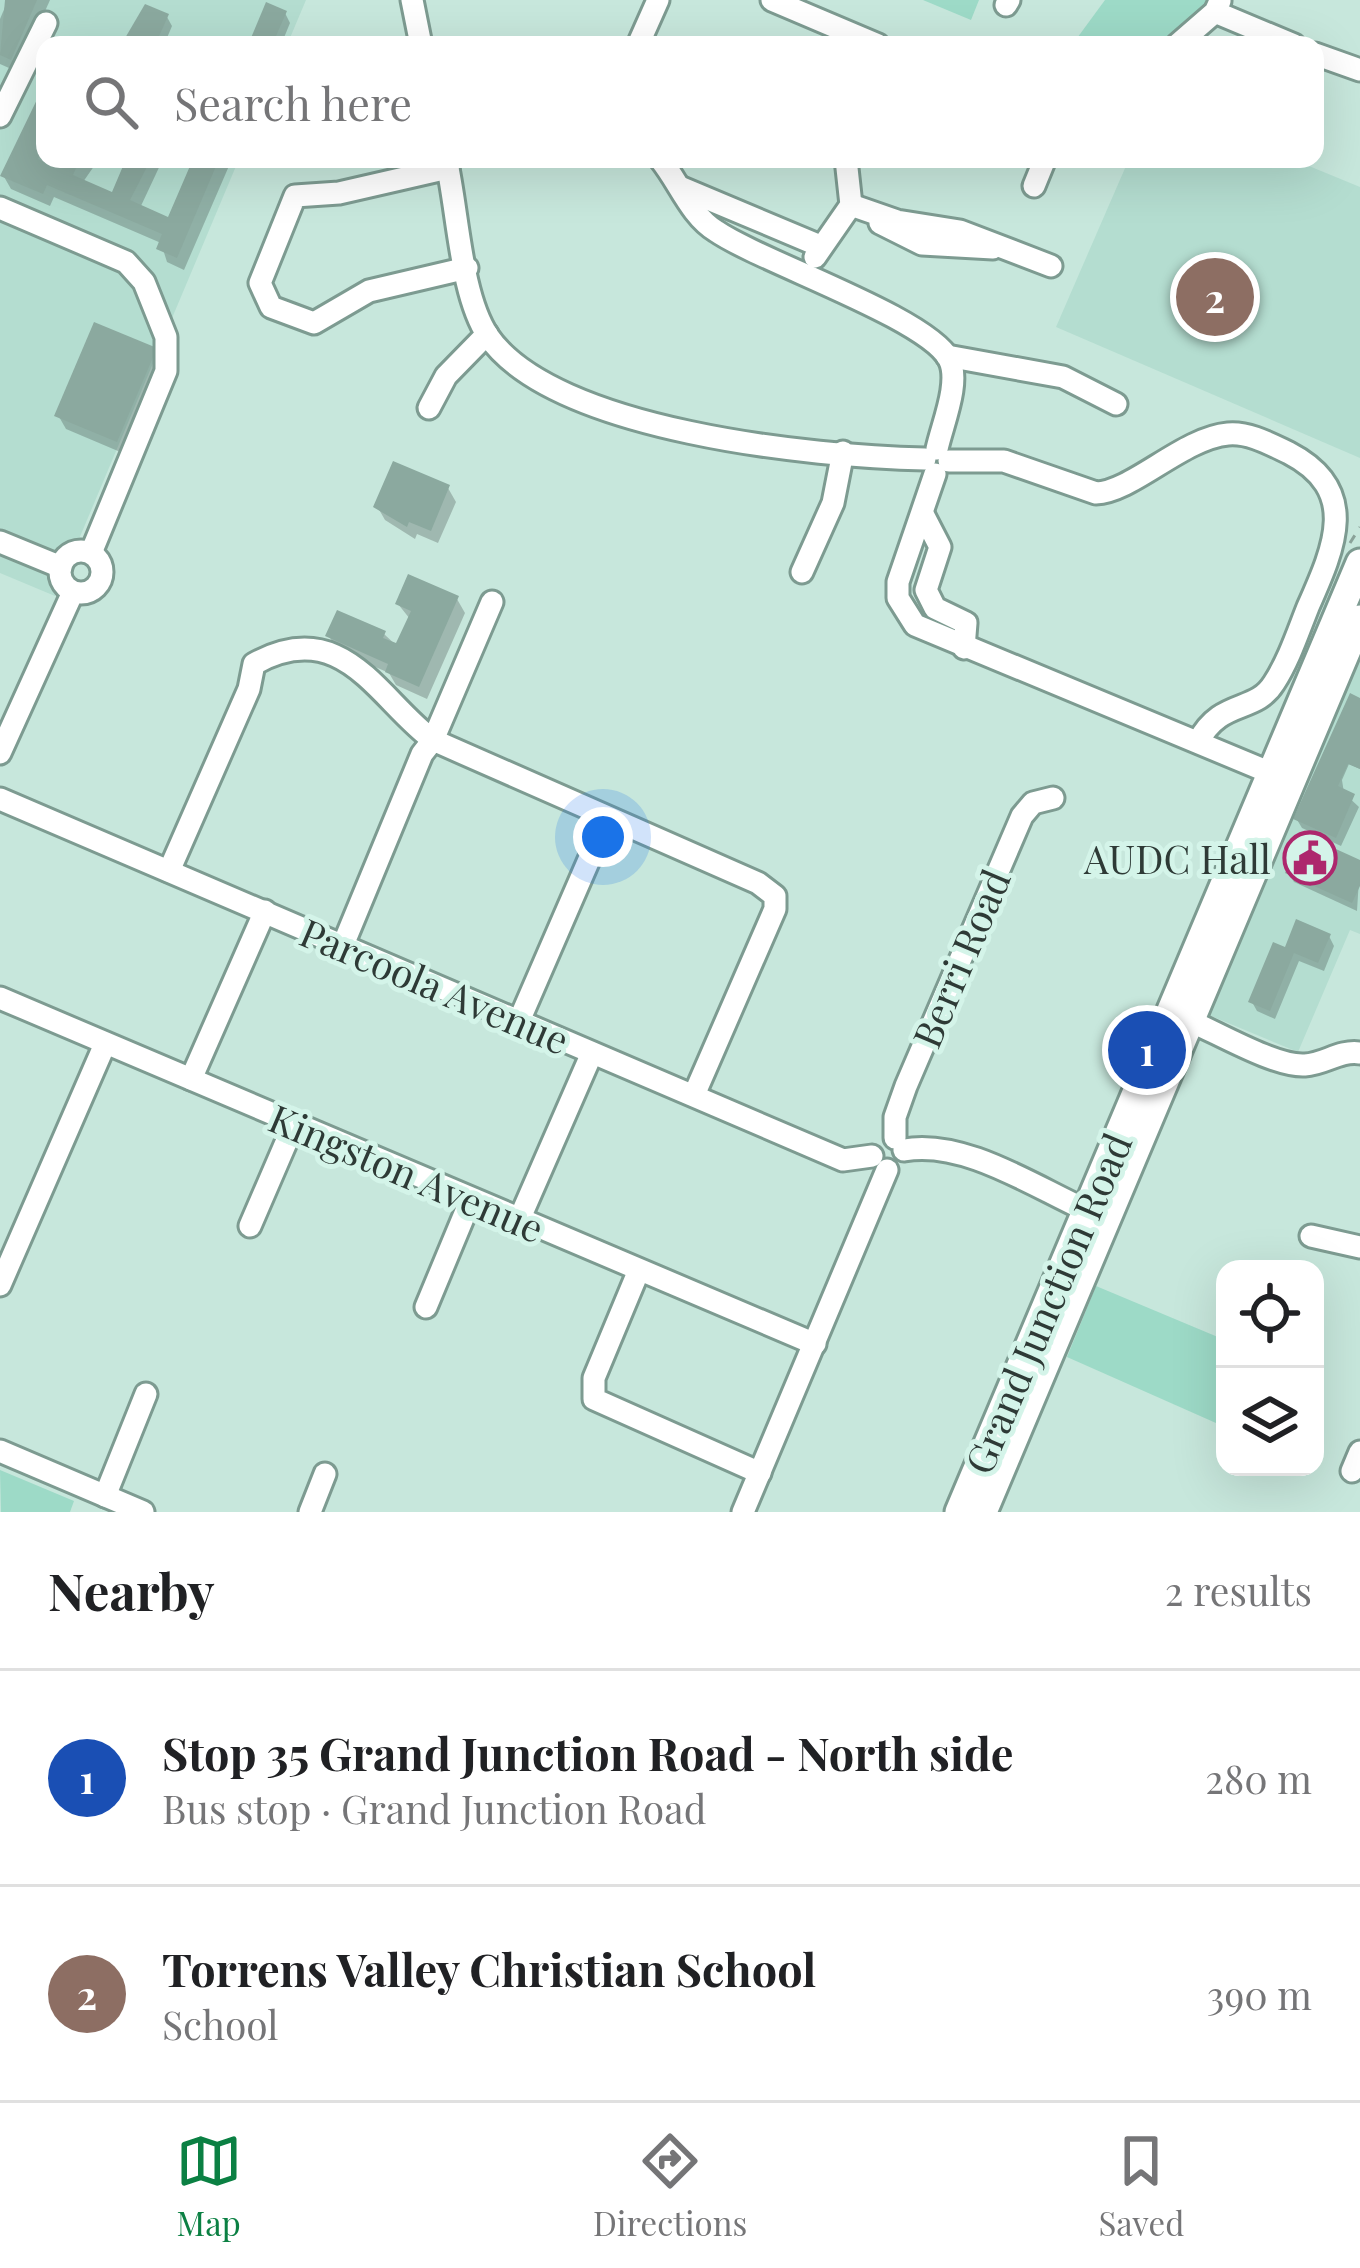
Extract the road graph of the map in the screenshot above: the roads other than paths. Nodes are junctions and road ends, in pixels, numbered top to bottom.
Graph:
1 (412, 0) edge
2 (658, 0) edge
3 (772, 0) edge
4 (1217, 6) edge
5 (46, 23) dead end
6 (40, 36) edge
7 (419, 36) edge
8 (642, 36) edge
9 (843, 36) edge
10 (1187, 36) edge
11 (1276, 36) edge
12 (36, 43) edge
13 (1324, 57) edge
14 (1360, 70) edge
15 (0, 116) edge
16 (432, 168) edge
17 (448, 168) edge
18 (667, 168) edge
19 (849, 168) edge
20 (1041, 168) edge
21 (1034, 186) dead end
22 (682, 188) junction
23 (0, 208) edge
24 (862, 208) junction
25 (820, 246) junction
26 (1051, 266) dead end
27 (467, 268) junction
28 (808, 274) junction
29 (487, 334) junction
30 (947, 356) junction
31 (1116, 404) dead end
32 (429, 409) dead end
33 (843, 452) junction
34 (937, 461) junction
35 (0, 542) edge
36 (91, 554) junction
37 (1360, 563) edge
38 (61, 567) junction
39 (802, 572) dead end
40 (73, 592) junction
41 (492, 602) dead end
42 (1360, 615) edge
43 (1332, 630) junction
44 (433, 740) junction
45 (1198, 742) junction
46 (0, 753) edge
47 (1281, 778) junction
48 (1052, 798) dead end
49 (0, 799) edge
50 (598, 839) dead end
51 (169, 871) junction
52 (265, 911) junction
53 (344, 945) junction
54 (0, 998) edge
55 (1180, 1017) junction
56 (518, 1021) junction
57 (105, 1044) junction
58 (592, 1053) junction
59 (1360, 1053) edge
60 (191, 1079) junction
61 (694, 1095) junction
62 (294, 1124) junction
63 (899, 1144) junction
64 (879, 1163) junction
65 (471, 1199) junction
66 (1096, 1214) junction
67 (519, 1220) junction
68 (250, 1226) dead end
69 (1311, 1236) dead end
70 (1360, 1247) edge
71 (639, 1270) junction
72 (0, 1285) edge
73 (426, 1307) dead end
74 (815, 1344) junction
75 (146, 1394) dead end
76 (0, 1451) edge
77 (760, 1473) junction
78 (326, 1474) dead end
79 (105, 1496) junction
80 (143, 1512) edge
81 (310, 1512) edge
82 (743, 1512) edge
83 (959, 1512) edge
84 (983, 1512) edge

1 - 7 street
2 - 8 street
3 - 9 street
4 - 10 street
4 - 11 street
5 - 6 street
12 - 15 street
13 - 14 street
16 - 27 street
17 - 27 street
18 - 22 street
19 - 24 street
20 - 21 street
22 - 25 street
22 - 28 street
23 - 36 street
24 - 25 street
24 - 26 street
25 - 28 street
27 - 29 street
28 - 30 street
29 - 32 street
29 - 33 street
30 - 31 street
30 - 34 street
33 - 34 street
33 - 39 street
34 - 45 street
34 - 45 street
35 - 38 street
36 - 38 street
36 - 40 street
37 - 43 main road, Grand Junction Road
38 - 40 street
40 - 46 street
41 - 44 street
42 - 43 main road
42 - 47 main road, Grand Junction Road
43 - 47 main road, Grand Junction Road
44 - 51 street
44 - 53 street
44 - 61 street
45 - 47 street
47 - 55 main road, Grand Junction Road
48 - 63 street, Berri Road
49 - 51 street, Parcoola Avenue
50 - 56 street
51 - 52 street, Parcoola Avenue
52 - 53 street, Parcoola Avenue
52 - 60 street
53 - 56 street, Parcoola Avenue
54 - 57 street, Kingston Avenue
55 - 59 street
55 - 66 main road, Grand Junction Road
56 - 58 street, Parcoola Avenue
57 - 60 street, Kingston Avenue
57 - 72 street
58 - 61 street, Parcoola Avenue
58 - 67 street
60 - 62 street, Kingston Avenue
61 - 64 street, Parcoola Avenue
62 - 65 street, Kingston Avenue
62 - 68 street
63 - 64 street
63 - 66 street
64 - 74 street
65 - 67 street, Kingston Avenue
65 - 73 street
66 - 83 main road, Grand Junction Road
66 - 84 main road, Grand Junction Road
67 - 71 street, Kingston Avenue
69 - 70 street
71 - 74 street, Kingston Avenue
71 - 77 street
74 - 77 street
75 - 79 street
76 - 79 street
77 - 82 street
78 - 81 street
79 - 80 street

